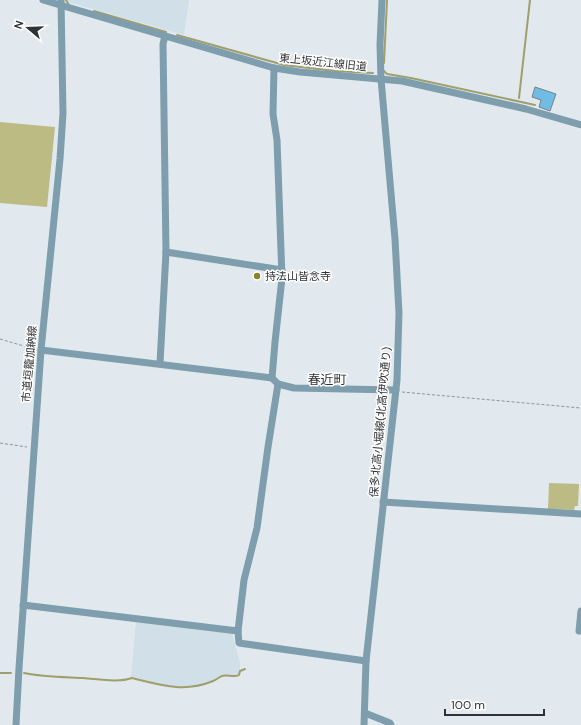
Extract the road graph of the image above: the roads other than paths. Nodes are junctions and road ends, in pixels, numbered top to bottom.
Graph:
1 (43, 0) edge
2 (382, 0) edge
3 (61, 3) edge
4 (165, 36) junction
5 (274, 68) junction
6 (381, 79) junction
7 (581, 126) edge
8 (166, 252) junction
9 (282, 270) junction
10 (41, 350) junction
11 (160, 364) junction
12 (272, 378) junction
13 (278, 384) junction
14 (396, 390) junction
15 (383, 502) junction
16 (581, 514) edge
17 (23, 605) junction
18 (581, 611) edge
19 (238, 631) junction
20 (581, 631) edge
21 (366, 661) junction
22 (365, 713) junction
23 (16, 725) edge
24 (364, 725) edge
25 (391, 725) edge

1 - 3 street, 東上坂近江線旧道
2 - 6 street, 保多北高小堀線(北高伊吹通り)
3 - 4 street, 東上坂近江線旧道
3 - 10 street, 市道垣籠加納線
4 - 5 street, 東上坂近江線旧道
4 - 8 street
5 - 6 street, 東上坂近江線旧道
5 - 9 street
6 - 7 street, 東上坂近江線旧道
6 - 14 street, 保多北高小堀線(北高伊吹通り)
8 - 9 street
8 - 11 street
9 - 12 street
10 - 11 street
10 - 17 street, 市道垣籠加納線
11 - 12 street
12 - 13 street
13 - 14 street
13 - 19 street
14 - 15 street, 保多北高小堀線(北高伊吹通り)
15 - 16 street
15 - 21 street, 保多北高小堀線(北高伊吹通り)
17 - 19 street
17 - 23 street, 市道垣籠加納線
18 - 20 street
19 - 21 street
21 - 22 street, 保多北高小堀線(北高伊吹通り)
22 - 24 street, 保多北高小堀線(北高伊吹通り)
22 - 25 street

